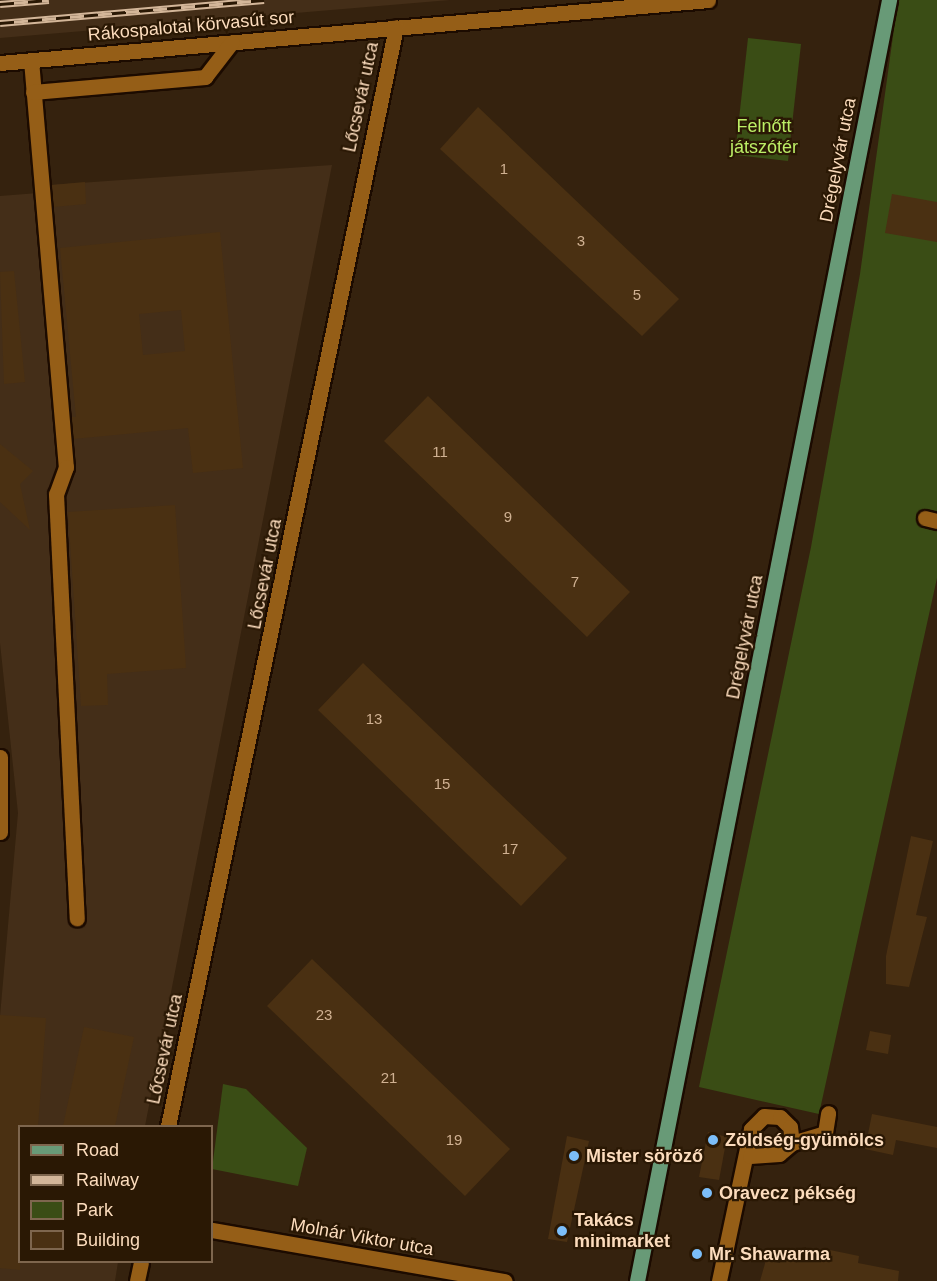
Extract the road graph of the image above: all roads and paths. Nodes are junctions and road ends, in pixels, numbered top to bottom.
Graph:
1 (708, 0) edge
2 (889, 0) edge
3 (396, 27) junction
4 (232, 42) junction
5 (31, 60) junction
6 (0, 63) edge
7 (33, 92) junction
8 (0, 757) edge
9 (0, 832) edge
10 (77, 918) dead end
11 (828, 1113) dead end
12 (168, 1125) edge
13 (792, 1143) junction
14 (750, 1156) junction
15 (213, 1230) edge
16 (141, 1263) edge
17 (137, 1281) edge
18 (505, 1281) edge
19 (637, 1281) edge
20 (719, 1281) edge

1 - 3 street, Rákospalotai körvasút sor
2 - 19 main road, Drégelyvár utca
3 - 4 street, Rákospalotai körvasút sor
3 - 12 street, Lőcsevár utca
4 - 5 street, Rákospalotai körvasút sor
4 - 7 street
5 - 6 street, Rákospalotai körvasút sor
5 - 7 street
7 - 10 street
8 - 9 street
11 - 13 street
13 - 14 street
13 - 14 street
14 - 20 street
15 - 18 street, Molnár Viktor utca
16 - 17 street

